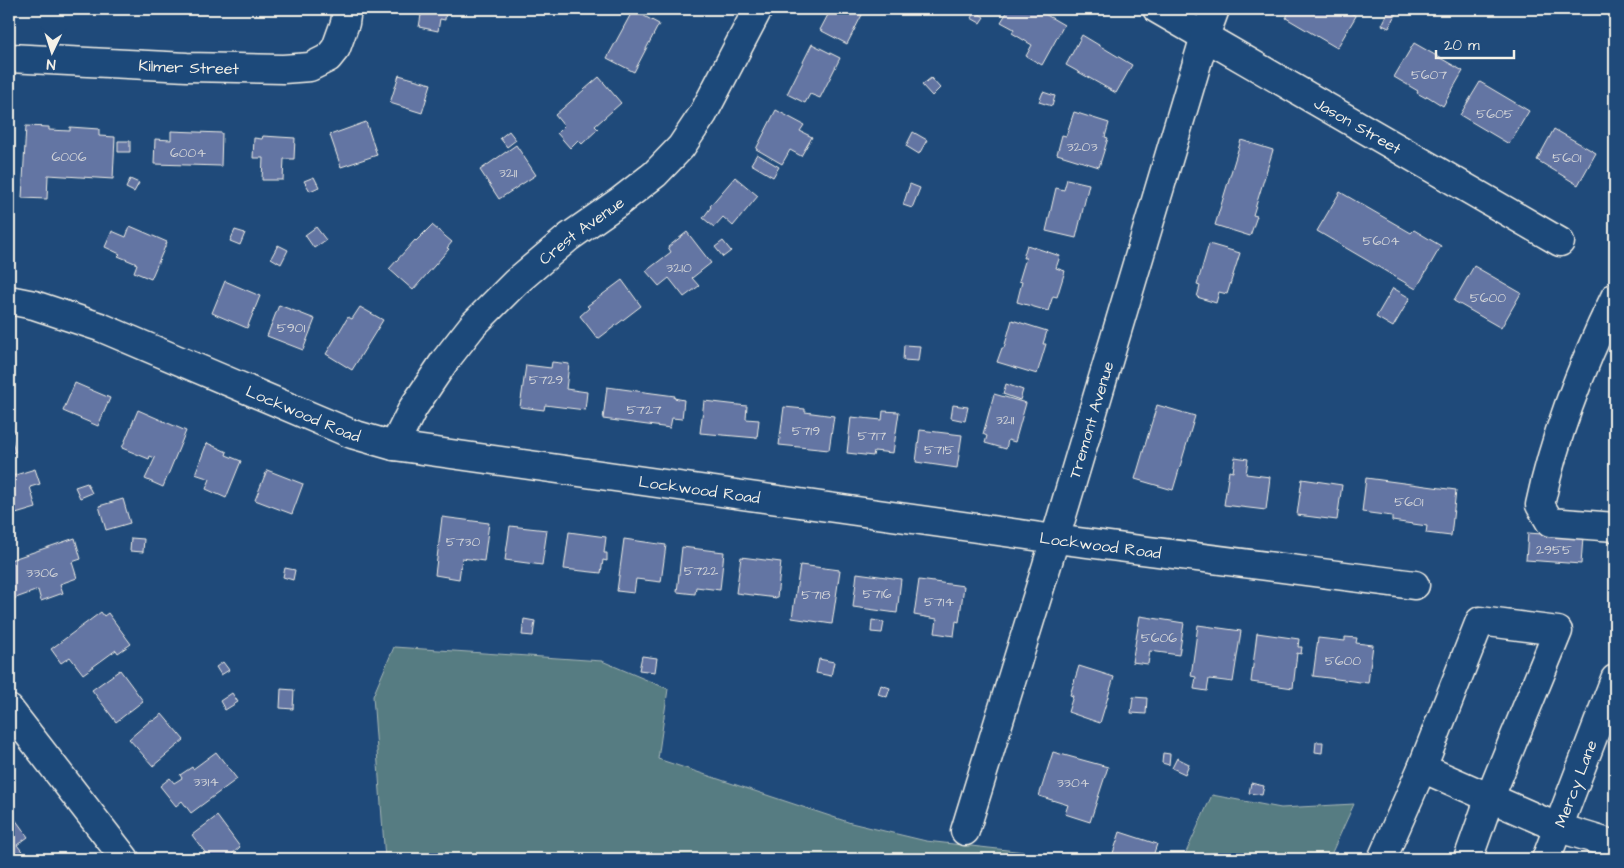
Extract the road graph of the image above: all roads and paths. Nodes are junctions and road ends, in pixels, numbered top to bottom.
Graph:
1 (758, 9) edge
2 (1157, 9) edge
3 (1215, 9) edge
4 (346, 16) edge
5 (1205, 36) junction
6 (9, 58) edge
7 (1560, 242) dead end
8 (1615, 297) edge
9 (9, 300) edge
10 (394, 446) junction
11 (1615, 527) edge
12 (1054, 539) junction
13 (1414, 585) dead end
14 (1615, 680) edge
15 (9, 709) edge
16 (1422, 768) junction
17 (1490, 798) junction
18 (1559, 828) junction
19 (965, 831) dead end
20 (1615, 845) edge
21 (124, 859) edge
22 (1382, 859) edge
23 (1468, 859) edge
24 (1546, 859) edge

1 - 10 street, Crest Avenue
2 - 5 street, Jason Street
3 - 5 street, Tremont Avenue
4 - 6 street, Kilmer Street
5 - 7 street, Jason Street
5 - 12 street, Tremont Avenue
8 - 11 street
9 - 10 street, Lockwood Road
10 - 12 street, Lockwood Road
12 - 13 street, Lockwood Road
12 - 19 street, Tremont Avenue
14 - 18 street, Mercy Lane
15 - 21 street
16 - 17 street
16 - 17 street
16 - 22 street
17 - 18 street
17 - 23 street
18 - 20 street
18 - 24 street, Mercy Lane

